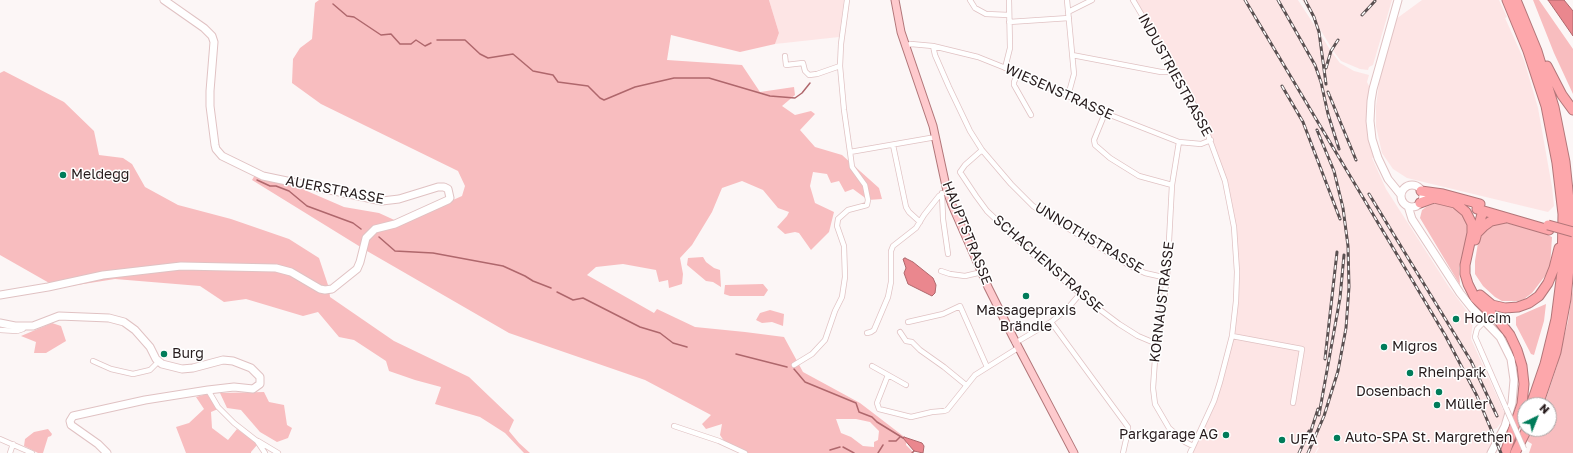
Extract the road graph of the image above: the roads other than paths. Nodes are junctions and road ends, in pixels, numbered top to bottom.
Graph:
1 (164, 0) edge
2 (847, 0) edge
3 (895, 0) edge
4 (970, 0) edge
5 (1009, 0) edge
6 (1067, 0) edge
7 (1092, 0) edge
8 (1133, 0) edge
9 (1398, 0) edge
10 (1508, 0) edge
11 (1516, 0) edge
12 (1068, 12) junction
13 (1009, 15) junction
14 (1069, 18) junction
15 (1009, 22) junction
16 (1528, 27) junction
17 (905, 46) junction
18 (933, 46) junction
19 (1072, 55) junction
20 (785, 56) dead end
21 (840, 66) junction
22 (1005, 68) junction
23 (1174, 69) junction
24 (1018, 73) junction
25 (1068, 96) junction
26 (1573, 110) edge
27 (1105, 113) junction
28 (1031, 115) dead end
29 (936, 137) junction
30 (1211, 140) junction
31 (1179, 142) junction
32 (893, 145) junction
33 (982, 150) junction
34 (850, 152) junction
35 (1385, 171) junction
36 (1172, 185) junction
37 (1406, 187) junction
38 (1421, 191) junction
39 (945, 192) junction
40 (1401, 195) junction
41 (1454, 202) junction
42 (1418, 204) junction
43 (1408, 206) junction
44 (1481, 206) junction
45 (1509, 218) junction
46 (1573, 221) edge
47 (920, 222) junction
48 (1415, 223) junction
49 (1548, 228) junction
50 (1563, 231) junction
51 (1573, 232) edge
52 (1478, 233) junction
53 (1572, 240) edge
54 (948, 254) dead end
55 (941, 271) dead end
56 (982, 272) junction
57 (1167, 278) junction
58 (1080, 294) junction
59 (0, 295) edge
60 (1485, 321) junction
61 (908, 322) dead end
62 (1051, 322) junction
63 (0, 323) edge
64 (25, 326) junction
65 (0, 330) edge
66 (900, 332) dead end
67 (867, 333) dead end
68 (1232, 336) junction
69 (1157, 344) junction
70 (1017, 345) junction
71 (92, 361) dead end
72 (158, 362) junction
73 (794, 365) dead end
74 (872, 366) dead end
75 (987, 367) junction
76 (888, 375) junction
77 (906, 385) dead end
78 (966, 385) junction
79 (208, 390) junction
80 (1533, 397) edge
81 (1541, 397) edge
82 (1293, 403) dead end
83 (674, 426) dead end
84 (1517, 433) edge
85 (1526, 437) edge
86 (0, 440) edge
87 (257, 441) junction
88 (13, 444) junction
89 (1193, 446) junction
90 (1521, 452) edge
91 (10, 453) edge
92 (32, 453) edge
93 (106, 453) edge
94 (265, 453) edge
95 (278, 453) edge
96 (745, 453) edge
97 (1074, 453) edge
98 (1123, 453) edge
99 (1190, 453) edge
100 (1491, 453) edge
101 (1506, 453) edge

1 - 59 street, AUERSTRASSE
2 - 21 street
3 - 17 main road, HAUPTSTRASSE
4 - 13 street
5 - 13 street
6 - 12 street
7 - 12 street
8 - 23 street, INDUSTRIESTRASSE
9 - 35 street
10 - 50 highway
11 - 16 highway
12 - 14 street
13 - 15 street
14 - 15 street
14 - 19 street
15 - 22 street
16 - 26 highway
16 - 53 highway
17 - 18 street, WIESENSTRASSE
17 - 29 main road, HAUPTSTRASSE
18 - 22 street, WIESENSTRASSE
18 - 33 street, UNNOTHSTRASSE
19 - 23 street
19 - 25 street
20 - 21 street
21 - 34 street
22 - 24 street, WIESENSTRASSE
23 - 30 street, INDUSTRIESTRASSE
24 - 25 street, WIESENSTRASSE
24 - 28 street
25 - 27 street, WIESENSTRASSE
27 - 31 street, WIESENSTRASSE
27 - 36 street
29 - 32 street
29 - 39 main road, HAUPTSTRASSE
30 - 31 street, WIESENSTRASSE
30 - 68 street, INDUSTRIESTRASSE
31 - 36 street, KORNAUSTRASSE
32 - 34 street
32 - 47 street
33 - 57 street, UNNOTHSTRASSE
33 - 58 street, SCHACHENSTRASSE
34 - 73 street
35 - 37 street
35 - 40 street
36 - 57 street, KORNAUSTRASSE
37 - 38 street
37 - 40 street
38 - 42 street
38 - 44 highway
39 - 47 street
39 - 54 street
39 - 56 main road, HAUPTSTRASSE
40 - 43 street
41 - 42 highway
41 - 44 highway
41 - 101 highway
42 - 43 street
42 - 48 street
43 - 48 street
44 - 45 highway
44 - 49 highway
44 - 52 highway
45 - 49 highway
45 - 52 highway
46 - 53 highway
47 - 67 street
48 - 60 street
49 - 51 highway, bridge
49 - 53 highway
50 - 52 highway
50 - 80 highway
53 - 81 highway
55 - 56 street
56 - 70 main road, HAUPTSTRASSE
57 - 69 street, KORNAUSTRASSE
58 - 62 street
58 - 69 street, SCHACHENSTRASSE
60 - 90 street, bridge
60 - 100 street
61 - 75 street
62 - 70 street
62 - 98 street
63 - 64 street
64 - 65 street
64 - 72 street
66 - 78 street
68 - 82 street
68 - 89 street, INDUSTRIESTRASSE
69 - 89 street, KORNAUSTRASSE
70 - 75 street
70 - 97 main road, HAUPTSTRASSE
71 - 72 street
72 - 79 street
74 - 76 street
75 - 78 street
76 - 77 street
76 - 78 street
79 - 87 street
79 - 93 street
83 - 96 street
84 - 101 highway
85 - 90 highway
86 - 88 street
87 - 94 street
87 - 95 street
88 - 91 street
88 - 92 street
89 - 99 street, INDUSTRIESTRASSE

